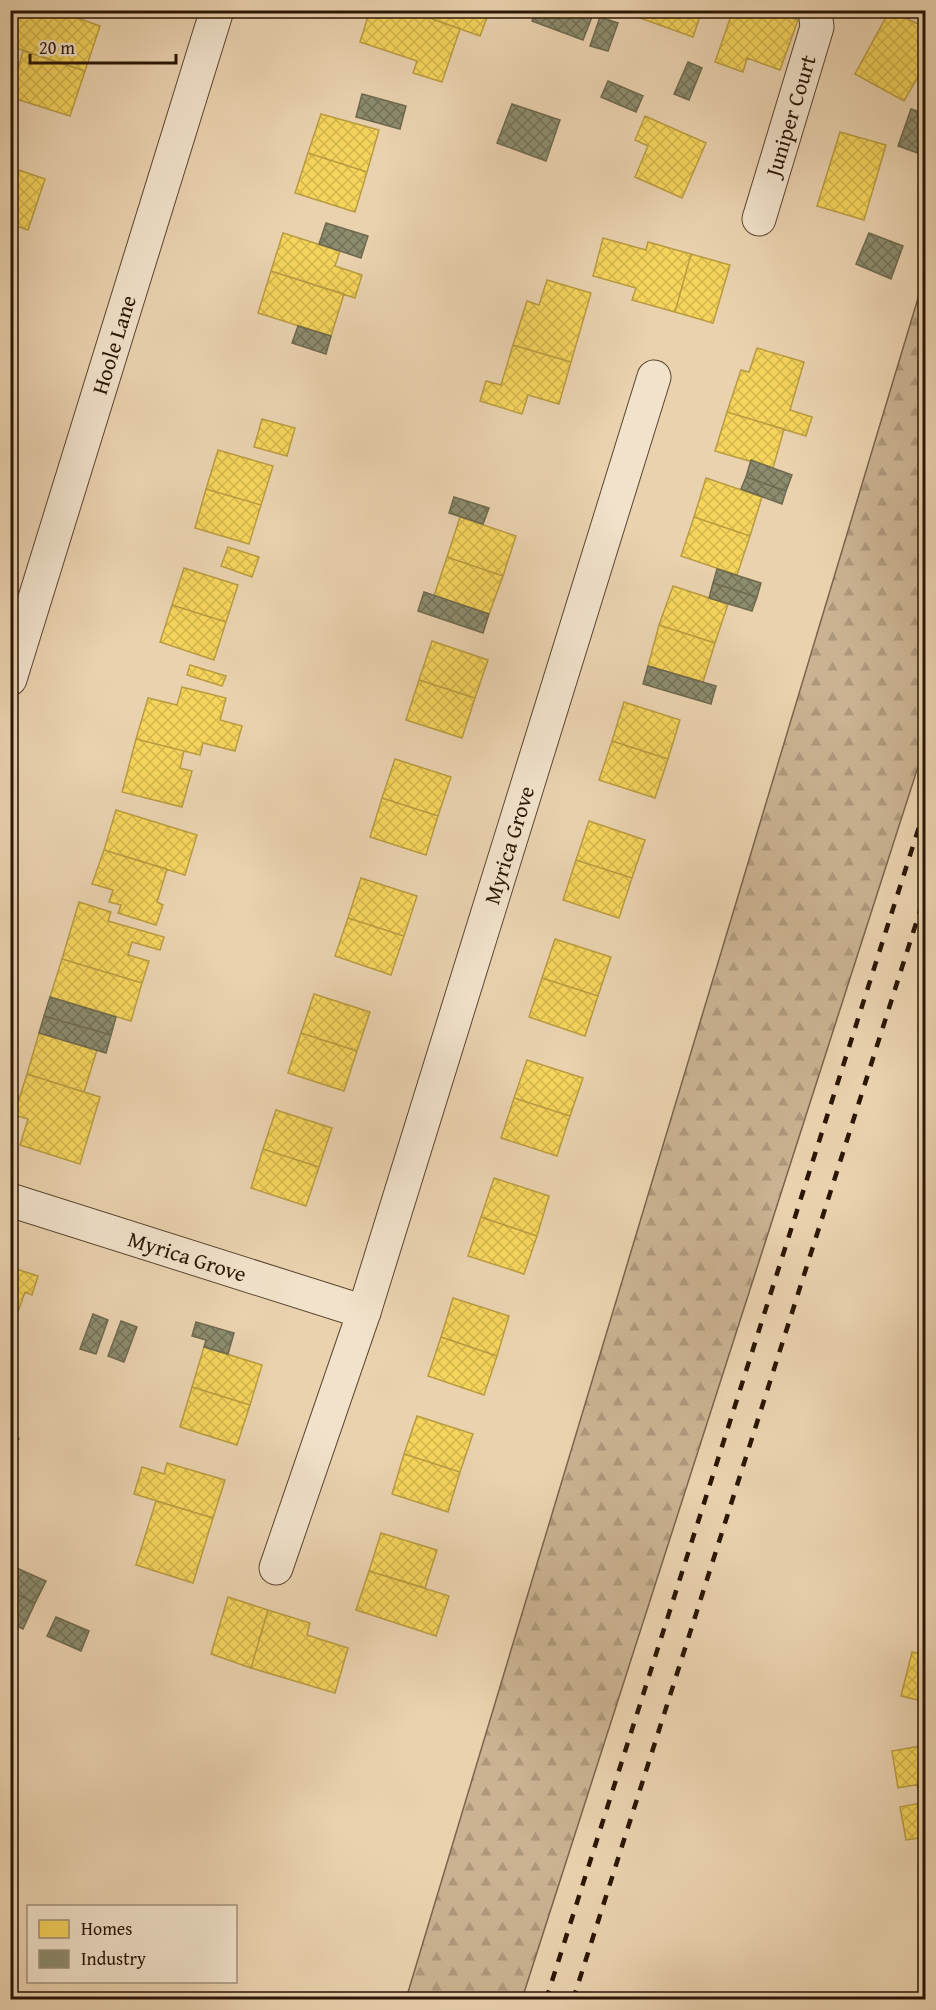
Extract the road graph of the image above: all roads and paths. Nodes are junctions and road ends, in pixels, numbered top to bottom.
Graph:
1 (218, 10) edge
2 (815, 10) edge
3 (759, 219) dead end
4 (654, 377) dead end
5 (10, 679) edge
6 (10, 1200) edge
7 (364, 1312) junction
8 (276, 1568) dead end

1 - 5 street, Hoole Lane
2 - 3 street, Juniper Court
4 - 7 street, Myrica Grove
6 - 7 street, Myrica Grove
7 - 8 street, Myrica Grove

